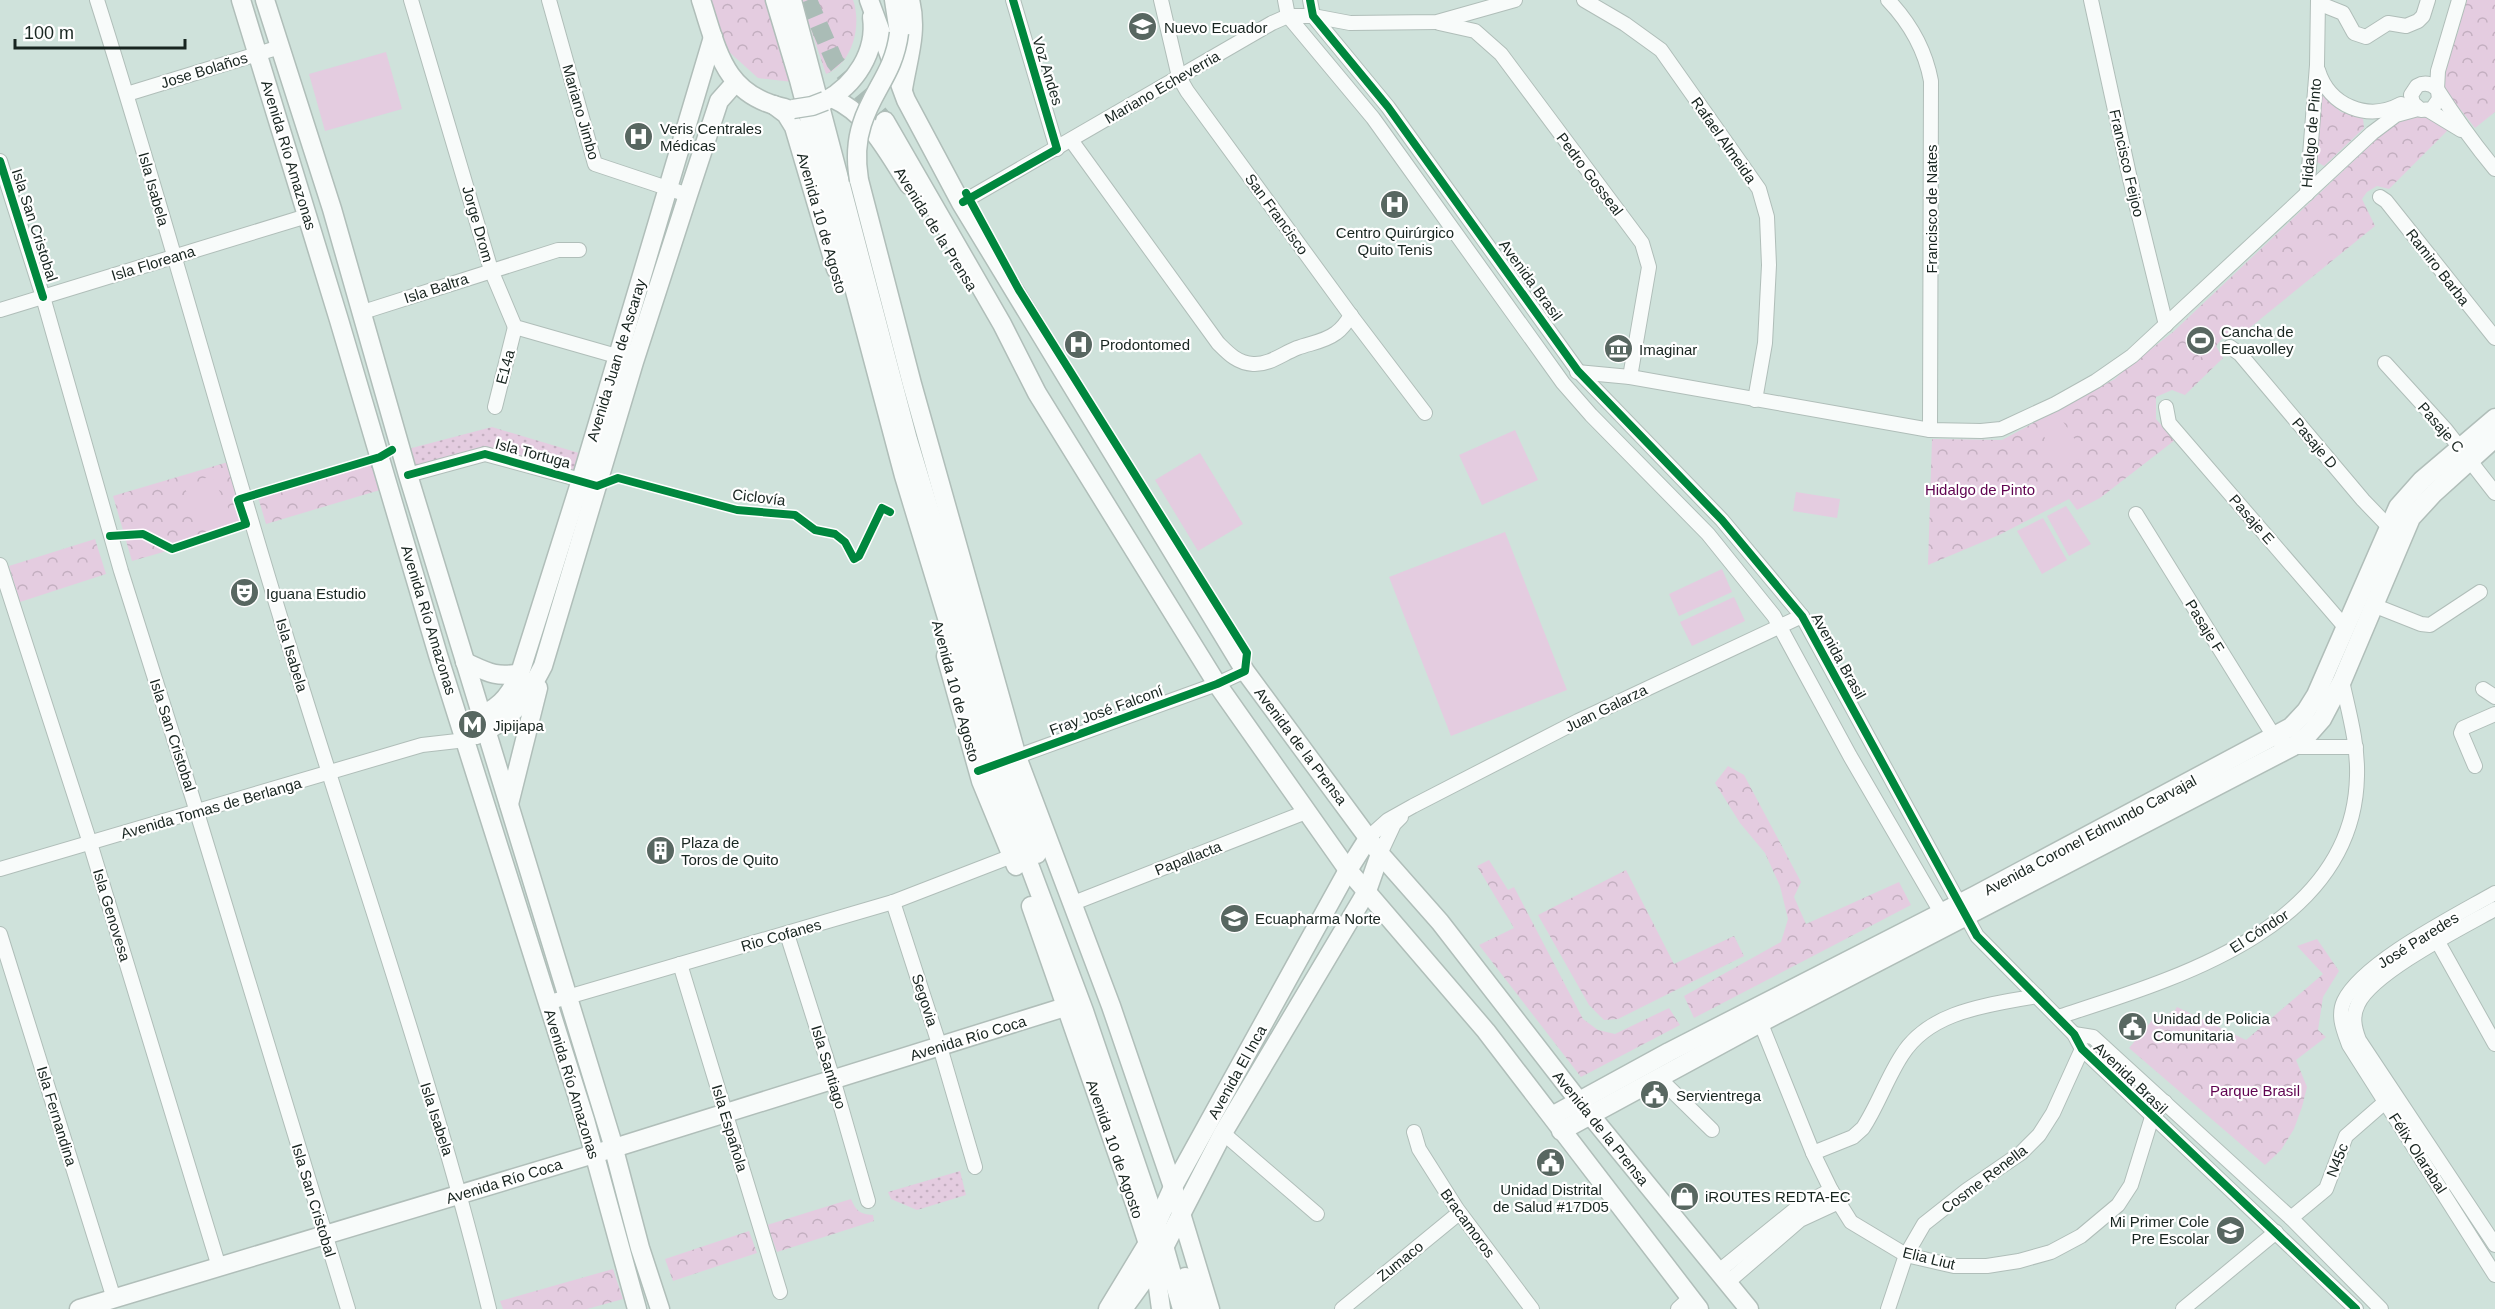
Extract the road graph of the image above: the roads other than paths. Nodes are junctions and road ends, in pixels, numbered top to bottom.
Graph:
1 (97, 0) edge
2 (241, 0) edge
3 (265, 0) edge
4 (411, 0) edge
5 (549, 0) edge
6 (701, 0) edge
7 (775, 0) edge
8 (792, 0) edge
9 (869, 0) edge
10 (894, 0) edge
11 (910, 0) edge
12 (1013, 0) edge
13 (1161, 0) edge
14 (1285, 0) edge
15 (1310, 0) edge
16 (1515, 0) edge
17 (1584, 0) edge
18 (1887, 0) edge
19 (2091, 0) edge
20 (2428, 0) edge
21 (2459, 0) edge
22 (2318, 1) edge
23 (1288, 16) junction
24 (1313, 16) junction
25 (1437, 22) junction
26 (713, 37) junction
27 (2445, 41) junction
28 (280, 47) junction
29 (258, 53) junction
30 (2317, 65) junction
31 (1179, 77) junction
32 (735, 83) junction
33 (2422, 83) junction
34 (2437, 90) junction
35 (903, 91) junction
36 (127, 94) junction
37 (2411, 95) junction
38 (828, 100) junction
39 (774, 105) junction
40 (2423, 109) junction
41 (885, 121) tunnel mouth
42 (2463, 131) junction
43 (1071, 140) junction
44 (1057, 149) junction
45 (0, 161) edge
46 (2495, 170) edge
47 (668, 189) junction
48 (688, 195) junction
49 (2307, 195) junction
50 (2380, 197) dead end
51 (961, 203) junction
52 (307, 216) junction
53 (579, 250) dead end
54 (174, 256) junction
55 (491, 270) junction
56 (43, 297) junction
57 (0, 310) edge
58 (363, 312) junction
59 (1351, 315) junction
60 (2166, 325) junction
61 (515, 327) junction
62 (2495, 338) edge
63 (2230, 347) dead end
64 (626, 359) junction
65 (2385, 363) dead end
66 (1578, 371) junction
67 (1026, 373) junction
68 (1624, 376) junction
69 (1563, 383) junction
70 (912, 384) junction
71 (1606, 399) junction
72 (1755, 400) junction
73 (495, 407) dead end
74 (2166, 407) dead end
75 (1425, 413) dead end
76 (2495, 418) edge
77 (1930, 430) junction
78 (2495, 438) edge
79 (908, 441) junction
80 (2465, 454) junction
81 (408, 475) junction
82 (581, 480) junction
83 (2495, 493) edge
84 (2136, 514) dead end
85 (2396, 530) junction
86 (0, 565) edge
87 (2480, 591) dead end
88 (2373, 605) junction
89 (1802, 616) junction
90 (1781, 627) junction
91 (2345, 627) junction
92 (465, 662) junction
93 (543, 666) junction
94 (1245, 671) junction
95 (520, 673) junction
96 (2342, 681) junction
97 (1217, 684) junction
98 (2482, 689) dead end
99 (2495, 697) edge
100 (2495, 714) edge
101 (484, 724) junction
102 (464, 732) junction
103 (2275, 738) junction
104 (2292, 747) junction
105 (2356, 747) junction
106 (1004, 762) junction
107 (2475, 766) dead end
108 (328, 773) junction
109 (981, 781) junction
110 (509, 806) junction
111 (1413, 806) junction
112 (1306, 812) junction
113 (197, 813) junction
114 (1369, 837) junction
115 (90, 843) junction
116 (1380, 854) junction
117 (1012, 856) junction
118 (0, 869) edge
119 (1348, 870) junction
120 (1367, 891) junction
121 (2495, 893) edge
122 (893, 902) junction
123 (1071, 904) junction
124 (2495, 909) edge
125 (1962, 910) junction
126 (1945, 919) junction
127 (0, 934) edge
128 (787, 934) junction
129 (1977, 936) junction
130 (2434, 936) junction
131 (680, 964) junction
132 (2037, 996) junction
133 (568, 997) junction
134 (547, 1003) junction
135 (1065, 1007) junction
136 (1758, 1016) junction
137 (2058, 1017) junction
138 (2348, 1028) junction
139 (2074, 1034) junction
140 (2495, 1044) edge
141 (940, 1047) junction
142 (2082, 1049) junction
143 (1658, 1077) junction
144 (833, 1079) junction
145 (2165, 1102) junction
146 (2385, 1102) junction
147 (1584, 1107) junction
148 (726, 1112) junction
149 (2152, 1117) junction
150 (1557, 1124) junction
151 (1712, 1130) dead end
152 (1414, 1132) dead end
153 (1223, 1133) junction
154 (614, 1148) junction
155 (1814, 1153) junction
156 (594, 1154) junction
157 (975, 1167) dead end
158 (1173, 1186) junction
159 (461, 1195) junction
160 (1835, 1196) junction
161 (868, 1201) dead end
162 (1459, 1213) junction
163 (1181, 1214) junction
164 (1317, 1214) dead end
165 (2291, 1218) junction
166 (1160, 1232) junction
167 (2276, 1232) junction
168 (324, 1235) junction
169 (2495, 1245) edge
170 (1906, 1255) junction
171 (1155, 1265) junction
172 (219, 1267) junction
173 (2495, 1275) edge
174 (1723, 1276) junction
175 (780, 1292) dead end
176 (114, 1299) junction
177 (1689, 1305) edge
178 (2346, 1306) edge
179 (79, 1309) edge
180 (348, 1309) edge
181 (489, 1309) edge
182 (637, 1309) edge
183 (660, 1309) edge
184 (1118, 1309) edge
185 (1161, 1309) edge
186 (1182, 1309) edge
187 (1196, 1309) edge
188 (1210, 1309) edge
189 (1342, 1309) edge
190 (1532, 1309) edge
191 (1749, 1309) edge
192 (1888, 1309) edge
193 (2183, 1309) edge
194 (2381, 1309) edge

1 - 36 street, Isla Isabela
2 - 29 main road, Avenida Río Amazonas
3 - 28 main road, Avenida Río Amazonas
4 - 55 street, Jorge Drom
5 - 47 street, Mariano Jimbo
6 - 26 main road, Avenida 10 de Agosto
7 - 106 main road, Avenida 10 de Agosto
8 - 79 main road, Avenida 10 de Agosto
9 - 35 main road, Avenida de la Prensa
9 - 38 main road, Avenida 10 de Agosto
10 - 70 main road, Avenida 10 de Agosto, bridge
11 - 35 main road
12 - 44 street, Voz Andes
13 - 31 street, San Francisco
14 - 23 street
15 - 24 street, Avenida Brasil
16 - 25 street, Mariano Echeverria
17 - 72 street, Rafael Almeida
18 - 77 street, Francisco de Nates
19 - 60 street, Francisco Feijoo
20 - 22 street
21 - 27 street
22 - 30 street, Hidalgo de Pinto
23 - 24 street, Mariano Echeverria
23 - 31 street, Mariano Echeverria
23 - 69 street
24 - 25 street, Mariano Echeverria
24 - 66 street, Avenida Brasil
25 - 68 street, Pedro Gosseal
26 - 32 main road, Avenida 10 de Agosto
26 - 47 main road, Avenida Juan de Ascaray
27 - 33 street
27 - 34 street
28 - 29 street, Jose Bolaños
28 - 58 main road, Avenida Río Amazonas
29 - 36 street, Jose Bolaños
29 - 52 main road, Avenida Río Amazonas
30 - 37 street, Hidalgo de Pinto
30 - 49 street, Hidalgo de Pinto
31 - 43 street, Mariano Echeverria
31 - 59 street, San Francisco
32 - 39 main road, Avenida 10 de Agosto
32 - 48 main road, Avenida Juan de Ascaray
33 - 34 street
33 - 37 street
34 - 40 street
34 - 42 street
35 - 51 main road, Avenida de la Prensa
36 - 54 street, Isla Isabela
37 - 40 street
38 - 39 main road, Avenida 10 de Agosto, bridge
38 - 67 main road, Avenida de la Prensa
39 - 109 main road, Avenida 10 de Agosto
40 - 42 street
40 - 49 street
41 - 67 main road, Avenida de la Prensa
42 - 46 street
43 - 44 street, Mariano Echeverria
43 - 59 street
44 - 51 street, Mariano Echeverria
45 - 56 street, Isla San Cristobal
47 - 48 street, Mariano Jimbo
47 - 64 main road, Avenida Juan de Ascaray
48 - 64 main road, Avenida Juan de Ascaray
49 - 60 street, Hidalgo de Pinto
50 - 62 street, Ramiro Barba
51 - 94 main road, Avenida de la Prensa
52 - 54 street, Isla Floreana
52 - 102 main road, Avenida Río Amazonas
53 - 55 street, Isla Baltra
54 - 56 street, Isla Floreana
54 - 108 street, Isla Isabela
55 - 58 street, Isla Baltra
55 - 61 street, Jorge Drom
56 - 57 street, Isla Floreana
56 - 113 street, Isla San Cristobal
58 - 81 main road, Avenida Río Amazonas
59 - 75 street, San Francisco
60 - 77 street, Hidalgo de Pinto
61 - 64 street
61 - 73 street, E14a
63 - 85 street, Pasaje D
64 - 82 main road, Avenida Juan de Ascaray
64 - 93 main road, Avenida Juan de Ascaray
65 - 80 street, Pasaje C
66 - 68 street, Hidalgo de Pinto
66 - 69 street
66 - 71 street, Avenida Brasil
67 - 97 main road, Avenida de la Prensa
68 - 71 street, Pedro Gosseal
68 - 72 street, Hidalgo de Pinto
69 - 90 street
70 - 79 main road
70 - 106 main road, Avenida 10 de Agosto
71 - 89 street, Avenida Brasil
72 - 77 street, Hidalgo de Pinto
74 - 91 street, Pasaje E
76 - 80 main road, Avenida Coronel Edmundo Carvajal
78 - 80 main road, Avenida Coronel Edmundo Carvajal
79 - 106 main road, Avenida 10 de Agosto
80 - 83 street, Pasaje C
80 - 85 main road, Avenida Coronel Edmundo Carvajal
81 - 82 street, Isla Tortuga
81 - 92 main road, Avenida Río Amazonas
82 - 95 main road, Avenida Juan de Ascaray
84 - 103 street, Pasaje F
85 - 88 main road, Avenida Coronel Edmundo Carvajal
85 - 91 main road, Avenida Coronel Edmundo Carvajal
86 - 115 street, Isla Genovesa
87 - 88 street
88 - 96 main road, Avenida Coronel Edmundo Carvajal
89 - 90 street, Juan Galarza
89 - 125 street, Avenida Brasil
90 - 111 street, Juan Galarza
90 - 126 street
91 - 103 main road, Avenida Coronel Edmundo Carvajal
92 - 95 main road
92 - 101 main road, Avenida Río Amazonas
93 - 101 main road, Avenida Juan de Ascaray
93 - 110 main road
94 - 97 street, Fray José Falconí
94 - 114 main road, Avenida de la Prensa
95 - 101 main road, Avenida Juan de Ascaray
96 - 104 main road, Avenida Coronel Edmundo Carvajal
96 - 105 street, El Cóndor
97 - 106 street, Fray José Falconí
97 - 112 main road, Avenida de la Prensa
98 - 99 street
100 - 107 street
101 - 102 main road, Avenida Juan de Ascaray
101 - 110 main road, Avenida Río Amazonas
102 - 108 street, Avenida Tomas de Berlanga
102 - 134 main road, Avenida Río Amazonas
103 - 104 street
103 - 125 main road, Avenida Coronel Edmundo Carvajal
104 - 105 street
104 - 125 main road, Avenida Coronel Edmundo Carvajal
105 - 137 street, El Cóndor
106 - 109 street
106 - 123 main road, Avenida 10 de Agosto
106 - 166 main road, Avenida 10 de Agosto
108 - 113 street, Avenida Tomas de Berlanga
108 - 159 street, Isla Isabela
109 - 117 main road, Avenida 10 de Agosto
110 - 133 main road, Avenida Río Amazonas
111 - 114 street, Juan Galarza
111 - 116 street, Juan Galarza
112 - 119 main road, Avenida de la Prensa
112 - 123 street, Papallacta
113 - 115 street, Avenida Tomas de Berlanga
113 - 168 street, Isla San Cristobal
114 - 116 main road, Avenida de la Prensa
114 - 119 main road, Avenida El Inca
115 - 118 street, Avenida Tomas de Berlanga
115 - 172 street, Isla Genovesa
116 - 120 main road, Avenida El Inca
116 - 147 main road, Avenida de la Prensa
117 - 122 street, Rio Cofanes
117 - 135 main road, Avenida 10 de Agosto
119 - 120 main road, Avenida de la Prensa
119 - 158 main road, Avenida El Inca
120 - 150 main road, Avenida de la Prensa
120 - 153 main road, Avenida El Inca
121 - 130 street, José Paredes
122 - 128 street, Rio Cofanes
122 - 141 street, Segovia
123 - 158 main road, Avenida 10 de Agosto
124 - 130 street, José Paredes
125 - 126 main road, Avenida Coronel Edmundo Carvajal
125 - 129 street, Avenida Brasil
126 - 129 street, Avenida Brasil
126 - 136 main road, Avenida Coronel Edmundo Carvajal
127 - 176 street, Isla Fernandina
128 - 131 street, Rio Cofanes
128 - 144 street, Isla Santiago
129 - 132 street, Avenida Brasil
130 - 138 street, José Paredes
130 - 140 street
131 - 133 street, Rio Cofanes
131 - 148 street, Isla Española
132 - 137 street, Avenida Brasil
132 - 155 street
133 - 134 street, Rio Cofanes
133 - 154 main road, Avenida Río Amazonas
134 - 156 main road, Avenida Río Amazonas
135 - 141 main road, Avenida Río Coca
135 - 166 main road, Avenida 10 de Agosto
136 - 143 main road, Avenida Coronel Edmundo Carvajal
136 - 147 main road, Avenida Coronel Edmundo Carvajal
136 - 155 street, Elia Liut
137 - 139 street, Avenida Brasil
138 - 146 street, Félix Olarabal
138 - 169 street, Félix Olarabal
139 - 142 street, Avenida Brasil
139 - 145 street, Avenida Brasil
141 - 144 main road, Avenida Río Coca
141 - 157 street, Segovia
142 - 149 street, Avenida Brasil
142 - 170 street, Cosme Renella
143 - 147 main road, Avenida Coronel Edmundo Carvajal
143 - 151 street
144 - 148 main road, Avenida Río Coca
144 - 161 street, Isla Santiago
145 - 149 street, Elia Liut
145 - 165 street, Avenida Brasil
146 - 165 street, N45c
146 - 173 street, Félix Olarabal
147 - 150 main road, Avenida Coronel Edmundo Carvajal
147 - 174 main road, Avenida de la Prensa
148 - 154 main road, Avenida Río Coca
148 - 175 street, Isla Española
149 - 167 street, Avenida Brasil
149 - 170 street, Elia Liut
150 - 177 main road, Avenida de la Prensa
152 - 162 street, Bracamoros
153 - 163 main road, Avenida El Inca
153 - 164 street
154 - 156 main road, Avenida Río Coca
154 - 183 main road, Avenida Río Amazonas
155 - 160 street, Elia Liut
156 - 159 main road, Avenida Río Coca
156 - 182 main road, Avenida Río Amazonas
158 - 163 main road, Avenida 10 de Agosto
158 - 166 main road, Avenida El Inca
159 - 168 main road, Avenida Río Coca
159 - 181 street, Isla Isabela
160 - 170 street, Elia Liut
160 - 174 street
162 - 189 street, Zumaco
162 - 190 street, Bracamoros
163 - 166 main road, Avenida El Inca
163 - 188 main road, Avenida 10 de Agosto
165 - 194 street, Avenida Brasil
166 - 171 main road, Avenida 10 de Agosto
166 - 184 main road, Avenida El Inca
166 - 186 main road, Avenida 10 de Agosto
166 - 187 main road, Avenida 10 de Agosto
167 - 178 street, Avenida Brasil
167 - 193 street
168 - 172 main road, Avenida Río Coca
168 - 180 street, Isla San Cristobal
170 - 192 street, Cosme Renella
171 - 184 main road
171 - 185 main road, Avenida 10 de Agosto
172 - 176 main road, Avenida Río Coca
174 - 191 main road, Avenida de la Prensa
176 - 179 main road, Avenida Río Coca
184 - 185 main road

